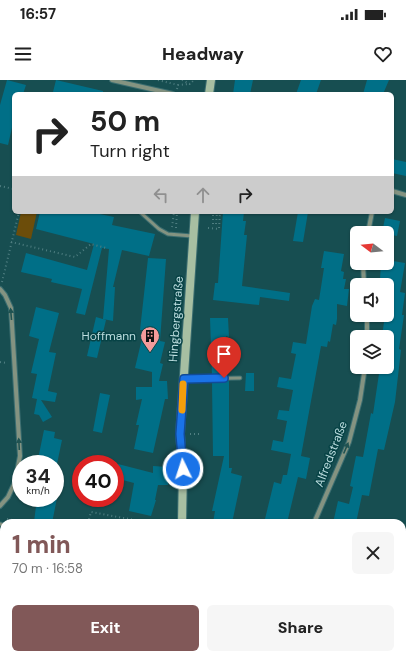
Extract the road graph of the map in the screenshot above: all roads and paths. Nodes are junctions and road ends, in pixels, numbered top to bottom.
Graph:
1 (112, 80) edge
2 (137, 80) edge
3 (158, 80) edge
4 (182, 80) edge
5 (194, 80) edge
6 (211, 80) edge
7 (190, 84) junction
8 (136, 85) junction
9 (178, 85) junction
10 (166, 92) edge
11 (176, 92) edge
12 (209, 92) edge
13 (0, 186) edge
14 (12, 189) edge
15 (394, 192) edge
16 (406, 195) edge
17 (18, 214) edge
18 (142, 214) edge
19 (174, 214) edge
20 (177, 214) edge
21 (195, 214) edge
22 (213, 214) edge
23 (218, 214) edge
24 (219, 214) edge
25 (372, 214) edge
26 (212, 224) dead end
27 (216, 224) dead end
28 (369, 226) edge
29 (172, 228) dead end
30 (208, 228) dead end
31 (176, 229) dead end
32 (194, 236) junction
33 (11, 242) junction
34 (106, 248) dead end
35 (0, 289) edge
36 (365, 374) edge
37 (240, 378) dead end
38 (184, 379) junction
39 (0, 506) edge
40 (89, 519) edge
41 (129, 519) edge
42 (182, 519) edge
43 (316, 519) edge

1 - 8 street
2 - 8 street
3 - 9 path
4 - 7 path
5 - 7 path
6 - 12 street
7 - 9 path
8 - 10 street
9 - 11 path
13 - 14 path
15 - 16 street
17 - 33 path
18 - 32 lane
19 - 29 path
20 - 31 path
21 - 32 street, Hingbergstraße
22 - 26 path
23 - 27 path
24 - 30 path
25 - 28 street
32 - 38 street, Hingbergstraße
33 - 34 path
33 - 35 path
39 -> 35 street
43 -> 36 street, Alfredstraße
37 - 38 lane
38 - 42 street, Hingbergstraße
40 - 41 path

